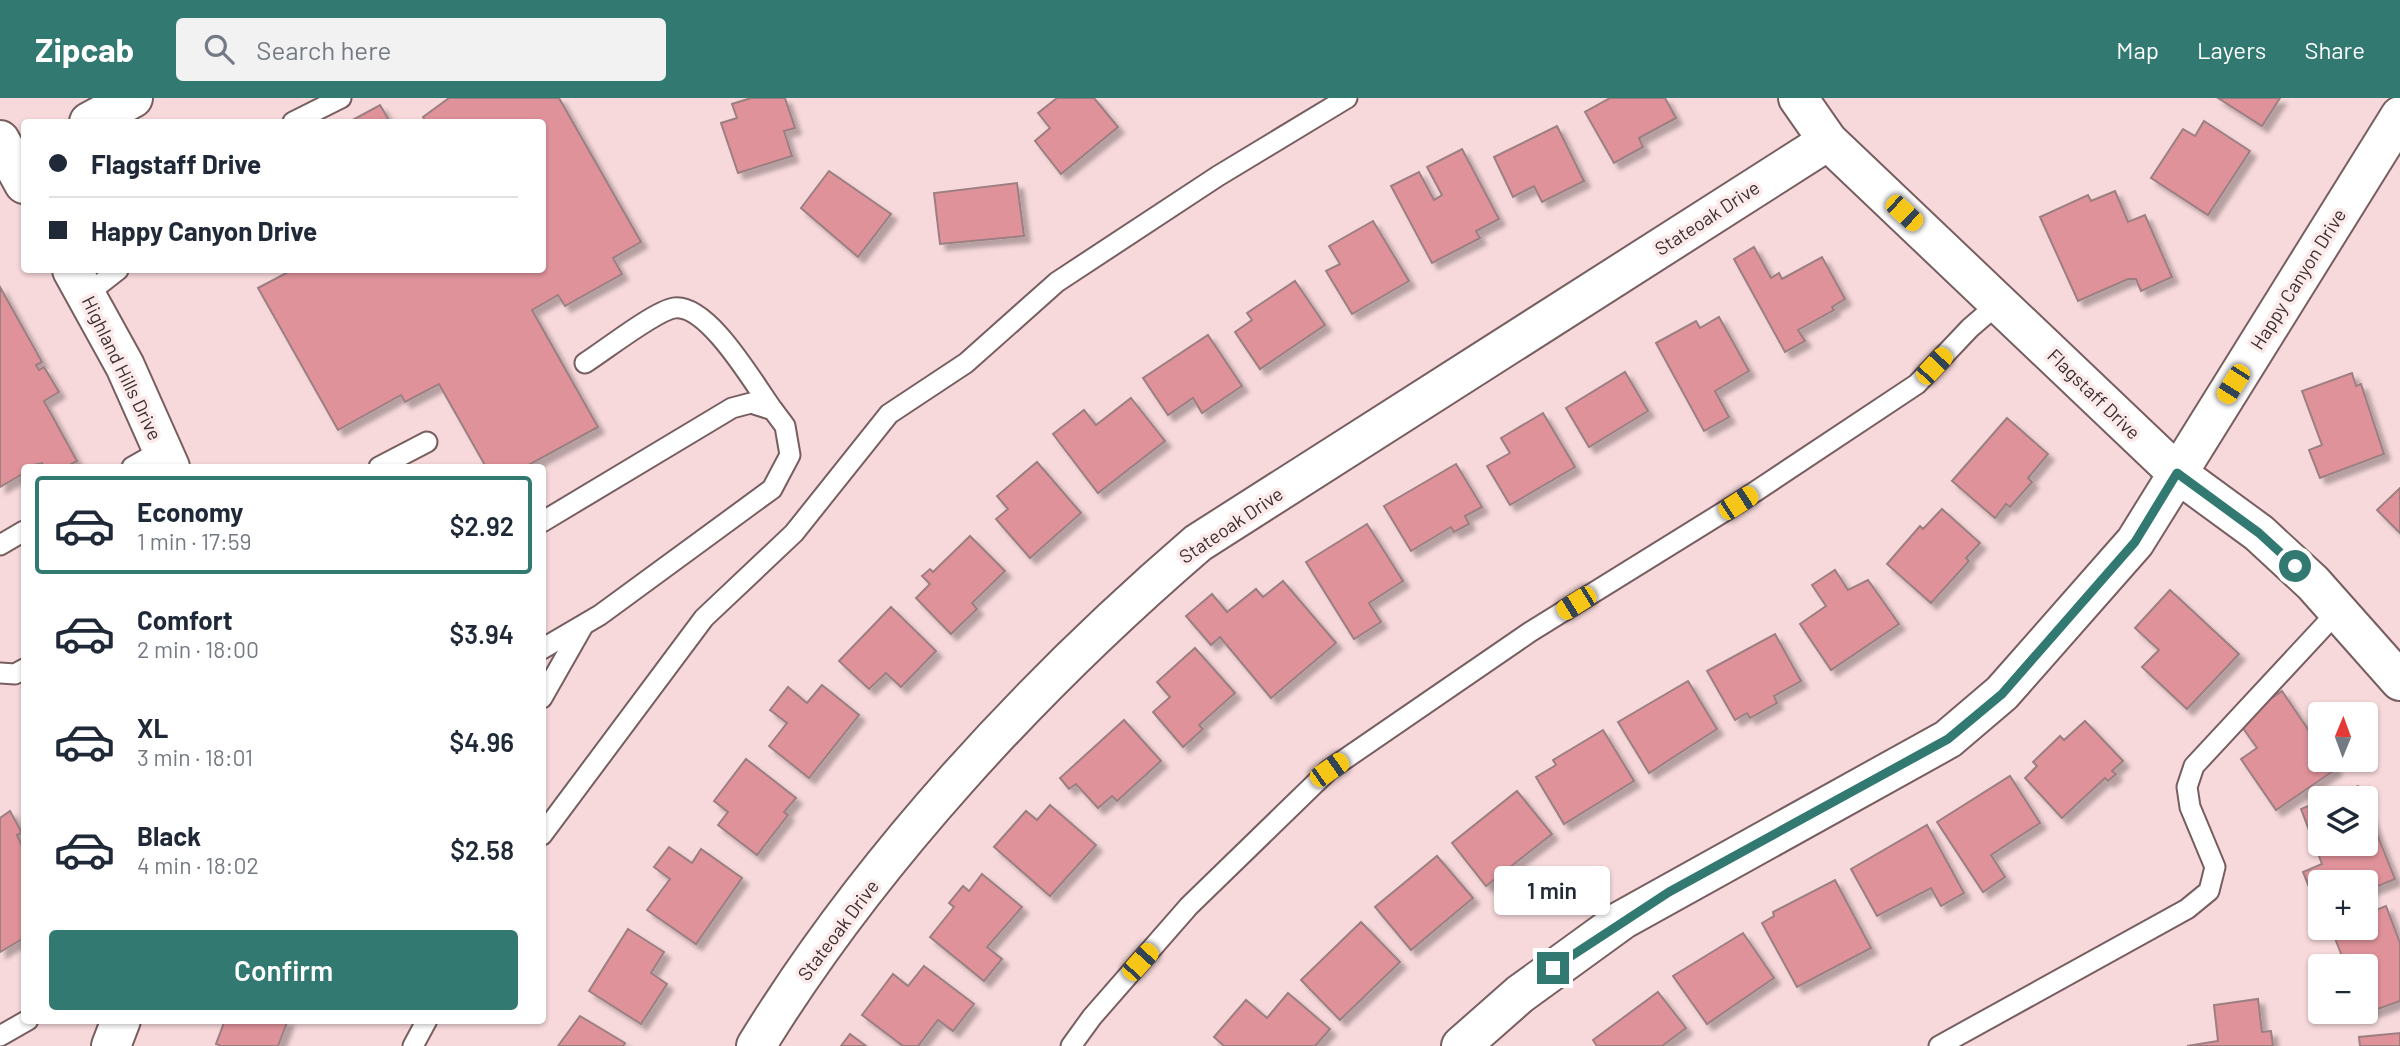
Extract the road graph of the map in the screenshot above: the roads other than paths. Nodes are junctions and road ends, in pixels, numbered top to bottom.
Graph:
1 (133, 98) edge
2 (341, 98) edge
3 (1347, 98) edge
4 (1798, 98) edge
5 (2400, 116) edge
6 (94, 119) edge
7 (299, 119) edge
8 (1828, 141) junction
9 (108, 273) edge
10 (79, 282) edge
11 (1999, 303) junction
12 (585, 363) dead end
13 (773, 410) junction
14 (427, 442) dead end
15 (155, 461) edge
16 (385, 464) edge
17 (2177, 473) junction
18 (546, 520) edge
19 (21, 533) edge
20 (0, 545) edge
21 (2339, 610) junction
22 (584, 625) junction
23 (546, 647) edge
24 (21, 671) edge
25 (0, 673) edge
26 (2400, 681) edge
27 (546, 691) edge
28 (546, 830) edge
29 (21, 1024) edge
30 (424, 1024) edge
31 (0, 1036) edge
32 (413, 1046) edge
33 (756, 1046) edge
34 (1071, 1046) edge
35 (1461, 1046) edge
36 (1939, 1046) edge

1 - 6 street
2 - 7 lane
3 - 28 lane
4 - 8 street, Flagstaff Drive
5 - 17 street, Happy Canyon Drive
8 - 11 street, Flagstaff Drive
8 - 33 street, Stateoak Drive
9 - 10 lane
10 - 15 street, Highland Hills Drive
11 - 17 street, Flagstaff Drive
11 - 34 lane
12 - 13 lane
13 - 18 lane
13 - 22 lane
14 - 16 lane
17 - 21 street, Flagstaff Drive
17 - 35 street, Happy Canyon Drive
19 - 20 lane
21 - 26 street, Flagstaff Drive
21 - 36 lane
22 - 23 lane
22 - 27 lane
24 - 25 lane
29 - 31 lane
30 - 32 lane

